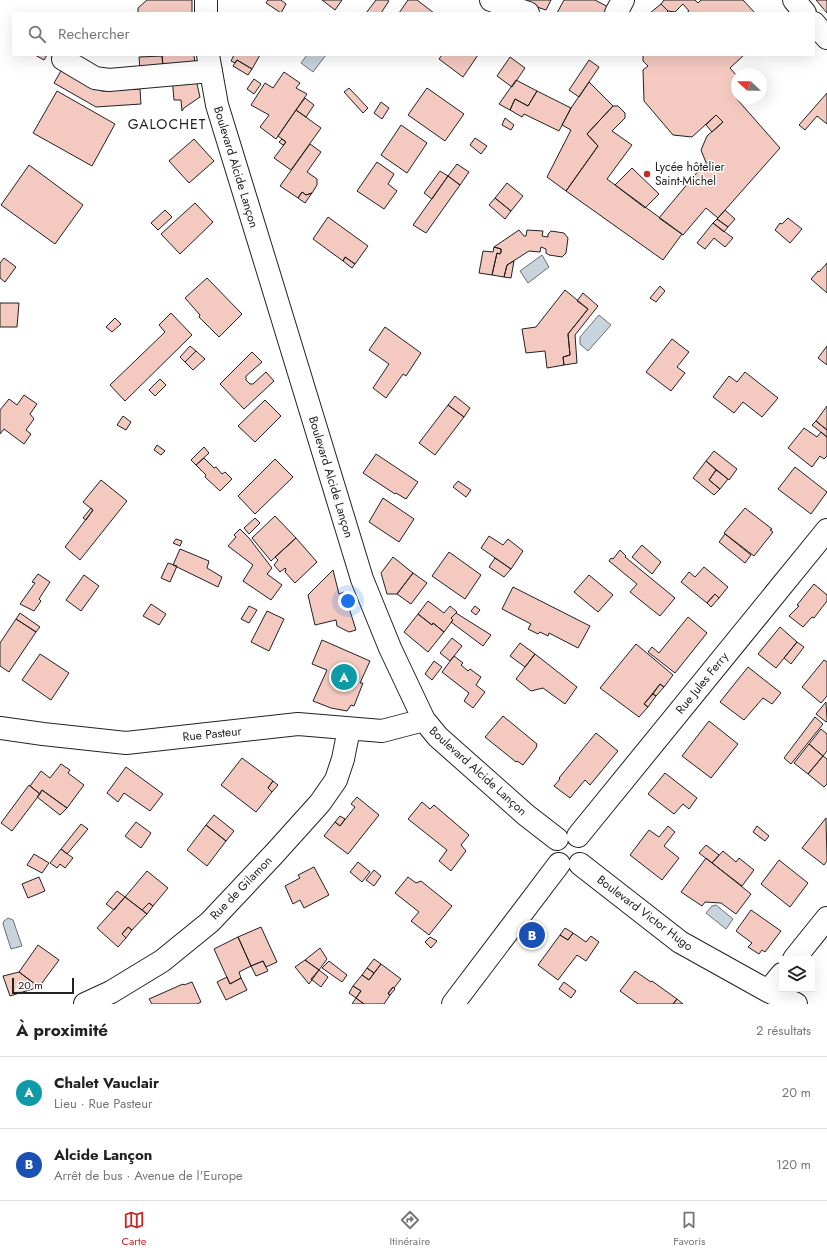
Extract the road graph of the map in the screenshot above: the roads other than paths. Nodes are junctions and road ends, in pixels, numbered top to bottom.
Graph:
1 (206, 0) edge
2 (491, 0) edge
3 (622, 0) edge
4 (794, 0) edge
5 (206, 12) edge
6 (525, 12) edge
7 (616, 12) edge
8 (804, 12) edge
9 (815, 24) edge
10 (827, 38) edge
11 (63, 59) dead end
12 (210, 63) edge
13 (823, 543) edge
14 (424, 720) junction
15 (0, 728) edge
16 (349, 729) junction
17 (578, 836) junction
18 (556, 839) junction
19 (559, 864) junction
20 (580, 864) junction
21 (827, 918) edge
22 (796, 956) edge
23 (779, 978) edge
24 (768, 991) junction
25 (84, 1004) edge
26 (453, 1004) edge
27 (796, 1004) edge

1 - 5 street
2 - 6 street
3 - 7 street
4 - 8 street
9 - 10 street
11 - 12 street
12 - 14 street, Boulevard Alcide Lançon
13 - 17 street, Rue Jules Ferry
14 - 16 street, Rue Pasteur
14 - 18 street, Boulevard Alcide Lançon
15 - 16 street, Rue Pasteur
16 - 25 street, Rue de Gilamon
17 - 18 street
17 - 20 street
18 - 19 street
19 - 20 street
19 - 26 street
20 - 24 street, Boulevard Victor Hugo
21 - 22 street
23 - 24 street
24 - 27 street, Boulevard Victor Hugo

